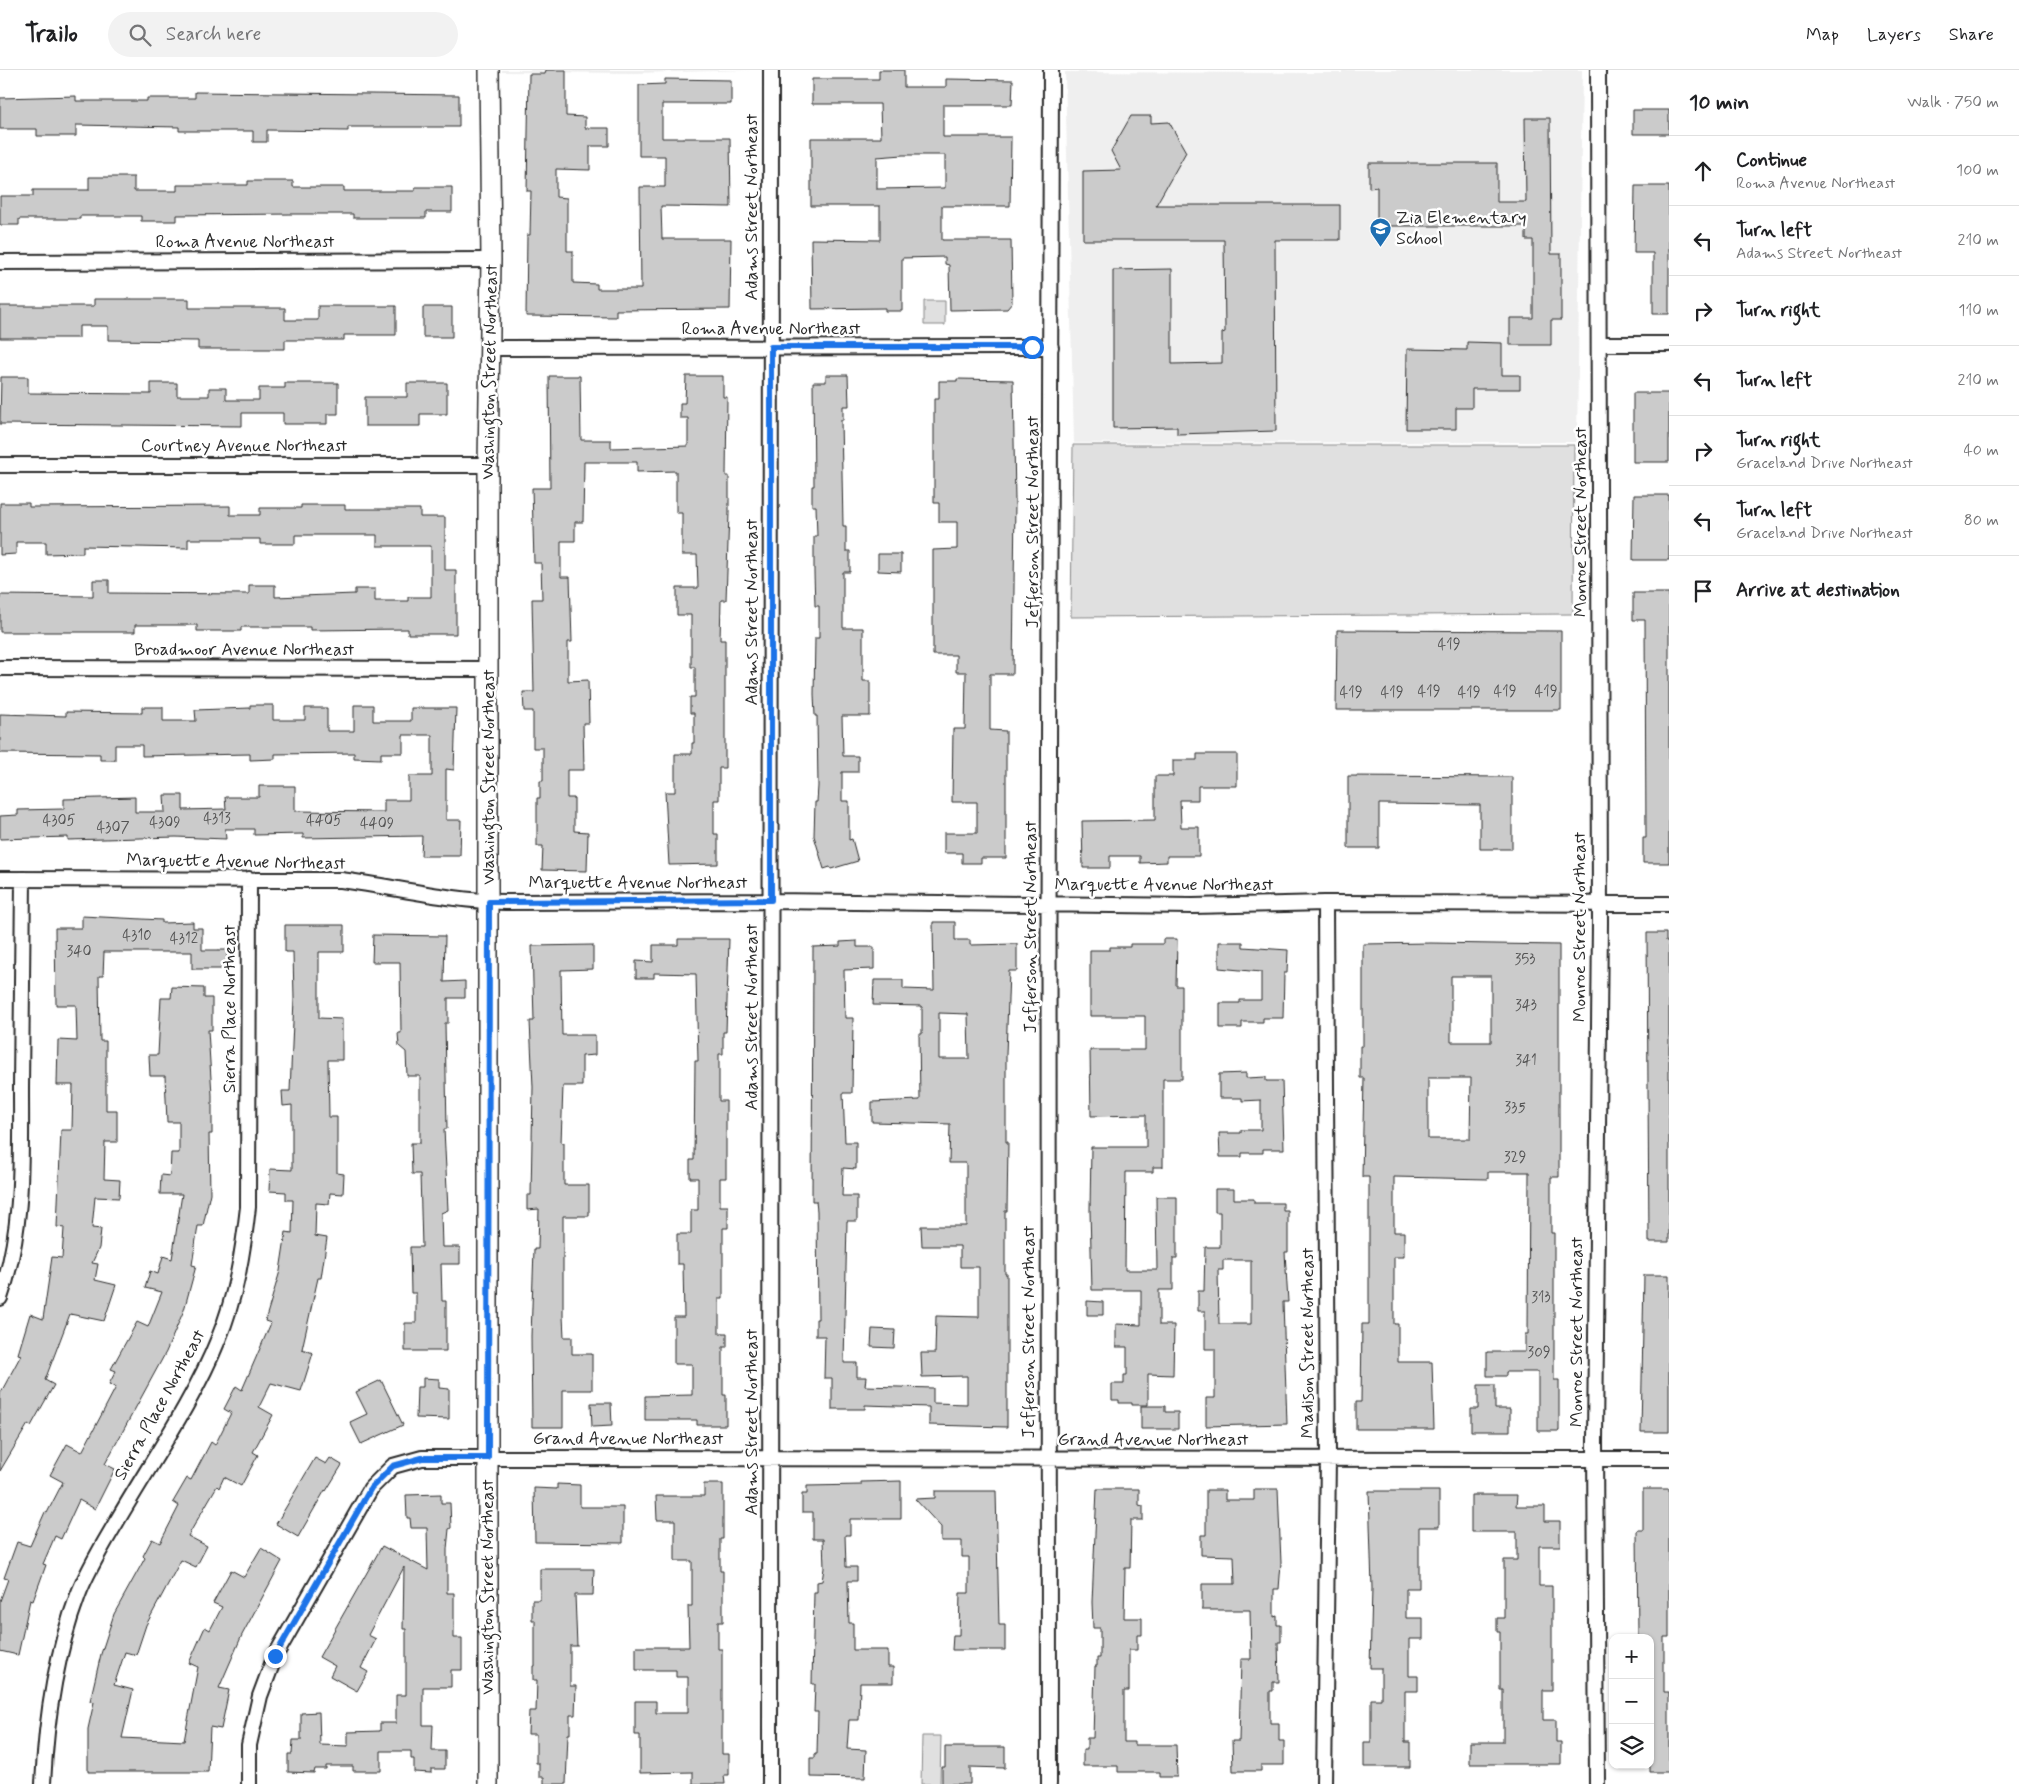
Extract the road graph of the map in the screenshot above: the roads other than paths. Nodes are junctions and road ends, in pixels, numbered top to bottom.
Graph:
1 (489, 70) edge
2 (771, 70) edge
3 (1052, 70) edge
4 (1598, 70) edge
5 (491, 260) junction
6 (0, 262) edge
7 (1600, 344) junction
8 (1669, 344) edge
9 (771, 347) junction
10 (1051, 347) junction
11 (490, 348) junction
12 (0, 465) edge
13 (488, 465) junction
14 (0, 668) edge
15 (489, 669) junction
16 (0, 879) edge
17 (23, 879) junction
18 (249, 880) junction
19 (771, 900) junction
20 (489, 902) junction
21 (1325, 903) junction
22 (1049, 904) junction
23 (1600, 904) junction
24 (1669, 904) edge
25 (0, 1298) edge
26 (488, 1458) junction
27 (770, 1458) junction
28 (1048, 1458) junction
29 (1328, 1458) junction
30 (1595, 1459) junction
31 (1669, 1459) edge
32 (44, 1784) edge
33 (249, 1784) edge
34 (488, 1784) edge
35 (770, 1784) edge
36 (1049, 1784) edge
37 (1324, 1784) edge
38 (1597, 1784) edge

1 - 5 street, Washington Street Northeast
2 - 9 street, Adams Street Northeast
3 - 10 street, Jefferson Street Northeast
4 - 7 street, Monroe Street Northeast
5 - 6 street, Roma Avenue Northeast
5 - 11 street, Washington Street Northeast
7 - 8 street
7 - 23 street, Monroe Street Northeast
9 - 10 street, Roma Avenue Northeast
9 - 11 street, Roma Avenue Northeast
9 - 19 street, Adams Street Northeast
10 - 22 street, Jefferson Street Northeast
11 - 13 street, Washington Street Northeast
12 - 13 street, Courtney Avenue Northeast
13 - 15 street, Washington Street Northeast
14 - 15 street, Broadmoor Avenue Northeast
15 - 20 street, Washington Street Northeast
16 - 17 street, Marquette Avenue Northeast
17 - 18 street, Marquette Avenue Northeast
17 - 25 street
18 - 20 street, Marquette Avenue Northeast
18 - 32 street, Sierra Place Northeast
19 - 20 street, Marquette Avenue Northeast
19 - 22 street, Marquette Avenue Northeast
19 - 27 street, Adams Street Northeast
20 - 26 street, Washington Street Northeast
21 - 22 street, Marquette Avenue Northeast
21 - 23 street, Marquette Avenue Northeast
21 - 29 street, Madison Street Northeast
22 - 28 street, Jefferson Street Northeast
23 - 24 street, Marquette Avenue Northeast
23 - 30 street, Monroe Street Northeast
26 - 27 street, Grand Avenue Northeast
26 - 33 street, Grand Avenue Northeast
26 - 34 street, Washington Street Northeast
27 - 28 street, Grand Avenue Northeast
27 - 35 street, Adams Street Northeast
28 - 29 street, Grand Avenue Northeast
28 - 36 street, Jefferson Street Northeast
29 - 30 street, Grand Avenue Northeast
29 - 37 street, Madison Street Northeast
30 - 31 street, Grand Avenue Northeast
30 - 38 street, Monroe Street Northeast

